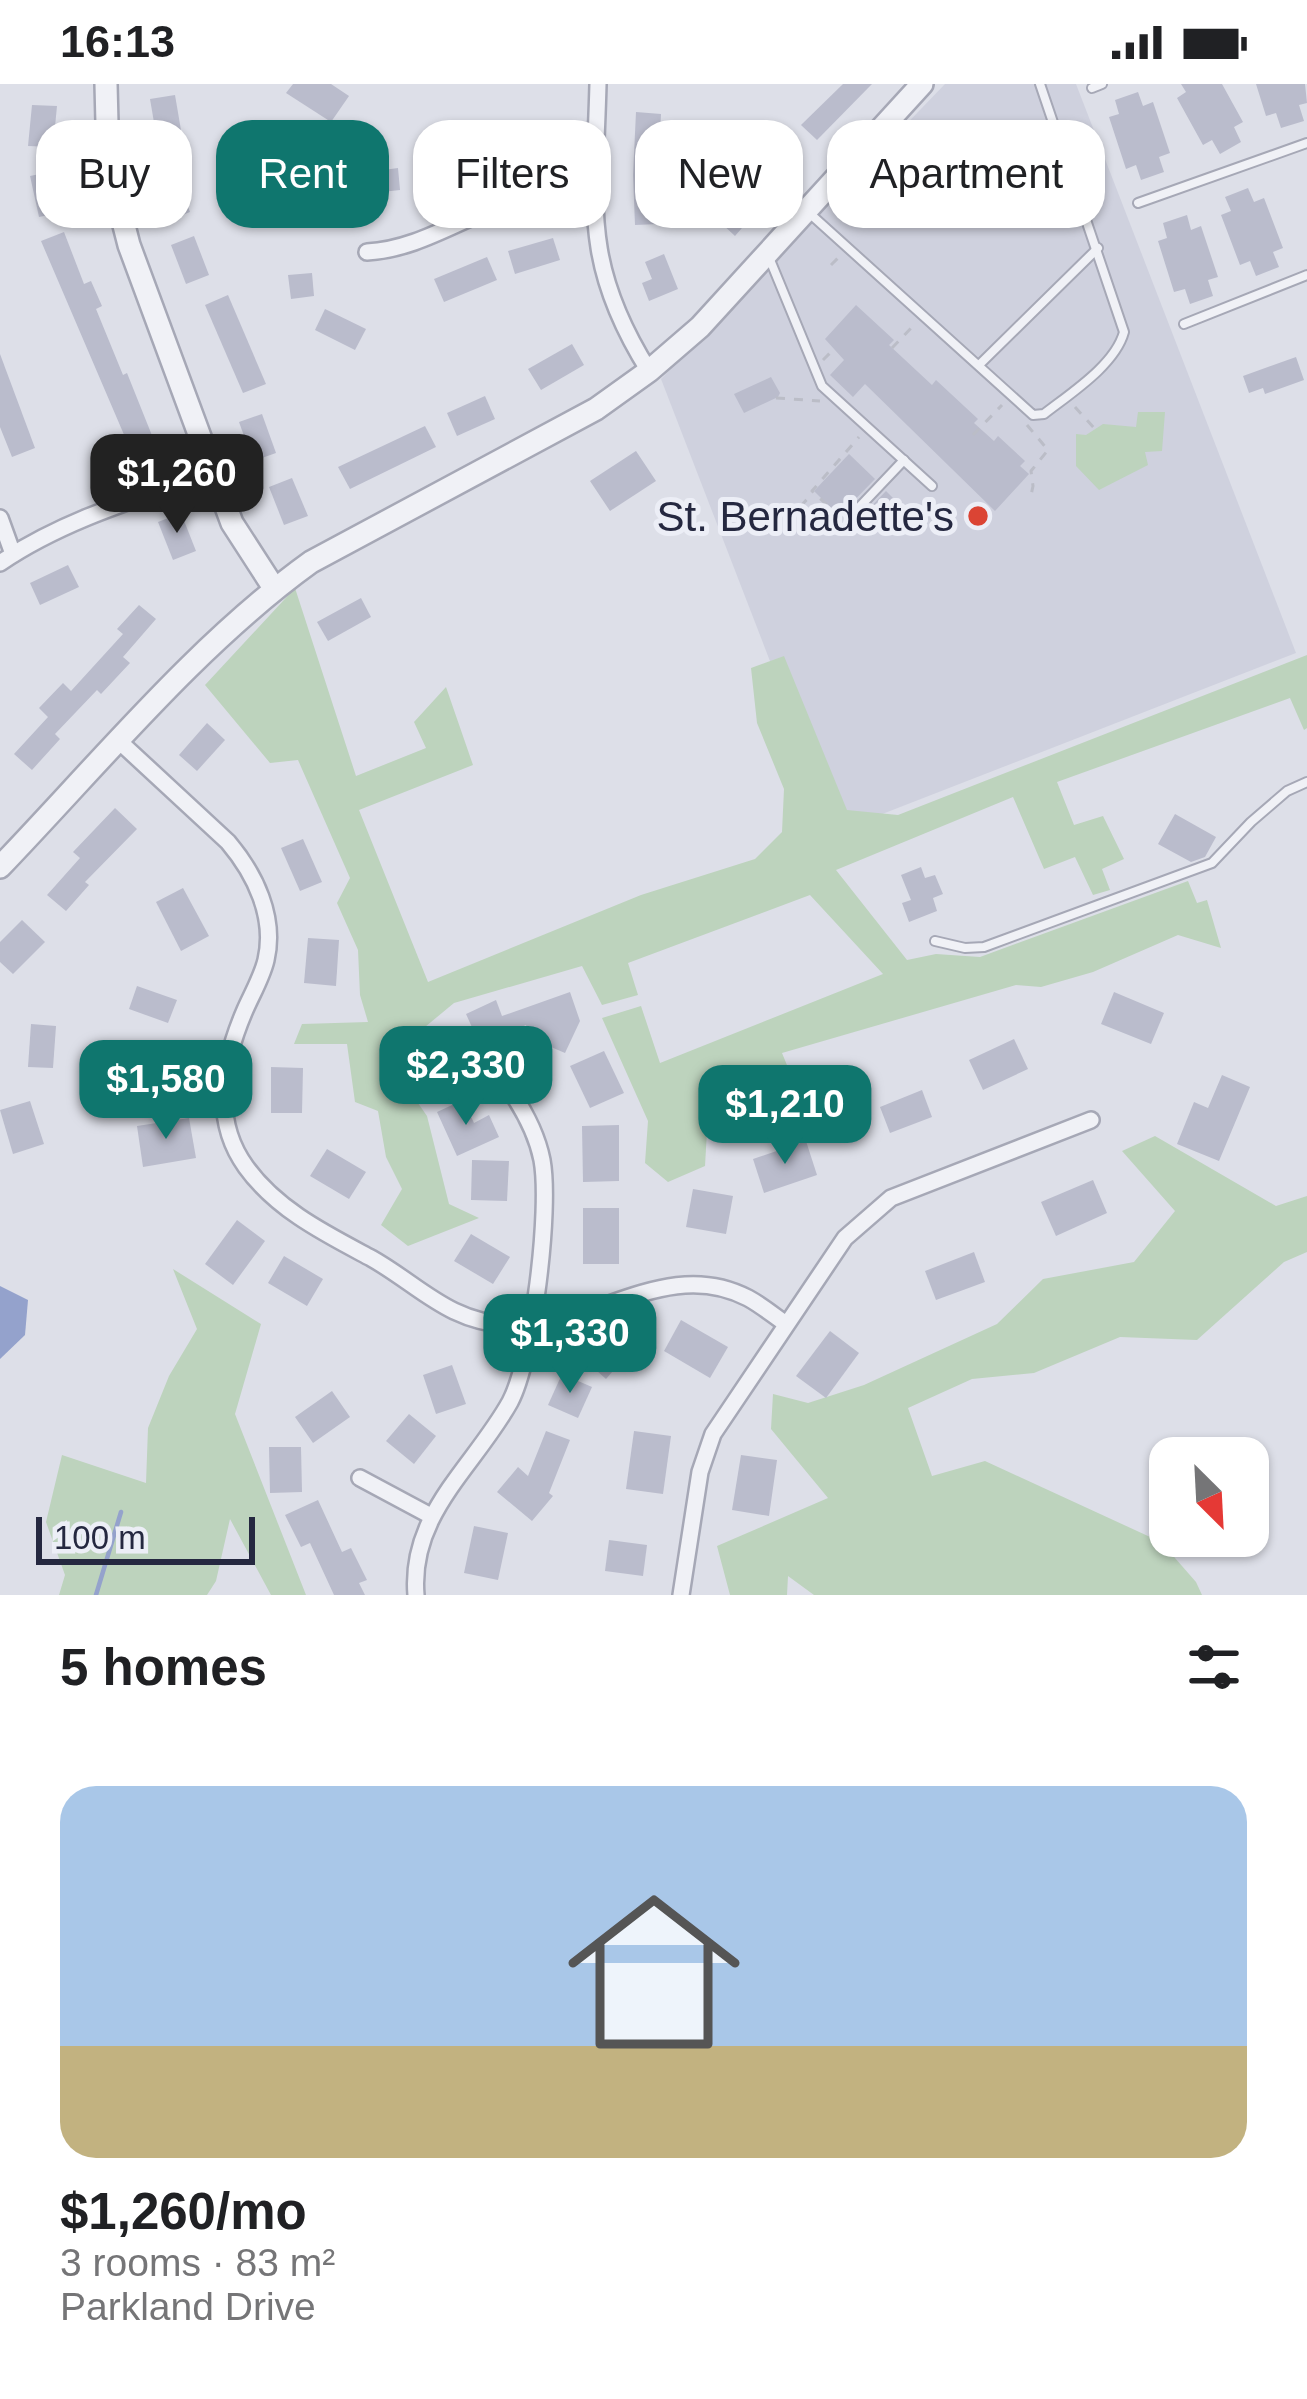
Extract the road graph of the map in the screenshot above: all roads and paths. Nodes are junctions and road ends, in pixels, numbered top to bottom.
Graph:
1 (106, 84) edge
2 (598, 84) edge
3 (922, 84) edge
4 (1040, 84) edge
5 (596, 120) edge
6 (1307, 142) edge
7 (1138, 203) dead end
8 (806, 210) junction
9 (448, 228) edge
10 (596, 228) edge
11 (1098, 248) junction
12 (367, 252) dead end
13 (767, 253) junction
14 (1307, 275) edge
15 (925, 314) junction
16 (1184, 324) dead end
17 (892, 348) dead end
18 (979, 364) junction
19 (649, 370) junction
20 (1011, 395) junction
21 (832, 397) junction
22 (1065, 397) junction
23 (776, 398) dead end
24 (1004, 404) junction
25 (865, 424) junction
26 (1095, 429) dead end
27 (973, 434) dead end
28 (904, 460) junction
29 (1022, 464) dead end
30 (1031, 471) junction
31 (211, 472) junction
32 (932, 486) dead end
33 (813, 493) junction
34 (1030, 500) dead end
35 (0, 518) edge
36 (848, 518) joint
37 (754, 532) dead end
38 (7, 559) edge
39 (274, 588) junction
40 (120, 742) junction
41 (1307, 782) edge
42 (0, 867) edge
43 (934, 941) dead end
44 (130, 1056) dead end
45 (225, 1079) junction
46 (512, 1093) dead end
47 (1090, 1120) dead end
48 (786, 1324) junction
49 (531, 1325) junction
50 (360, 1478) dead end
51 (431, 1516) junction
52 (416, 1595) edge
53 (680, 1595) edge

1 - 31 street
2 - 5 street
3 - 8 street
4 - 11 lane
6 - 7 lane
8 - 13 street
8 - 15 lane
9 - 12 street
10 - 19 street
11 - 18 lane
11 - 22 lane
13 - 19 street
13 - 21 lane
14 - 16 lane
15 - 17 path
15 - 18 lane
18 - 20 lane
19 - 39 street
20 - 22 lane
20 - 24 path
21 - 23 path
21 - 25 lane
22 - 26 path
24 - 27 path
24 - 30 path
25 - 28 lane
25 - 33 path
28 - 32 lane
28 - 36 lane
29 - 30 path
30 - 34 path
31 - 38 street
31 - 39 street
33 - 36 path
33 - 37 path
35 - 38 street
39 - 40 street
40 - 42 street
40 - 45 street
41 - 43 lane
44 - 45 street
45 - 49 street
46 - 49 street
47 - 48 street
48 - 49 street
48 - 53 street
49 - 51 street
50 - 51 street
51 - 52 street

